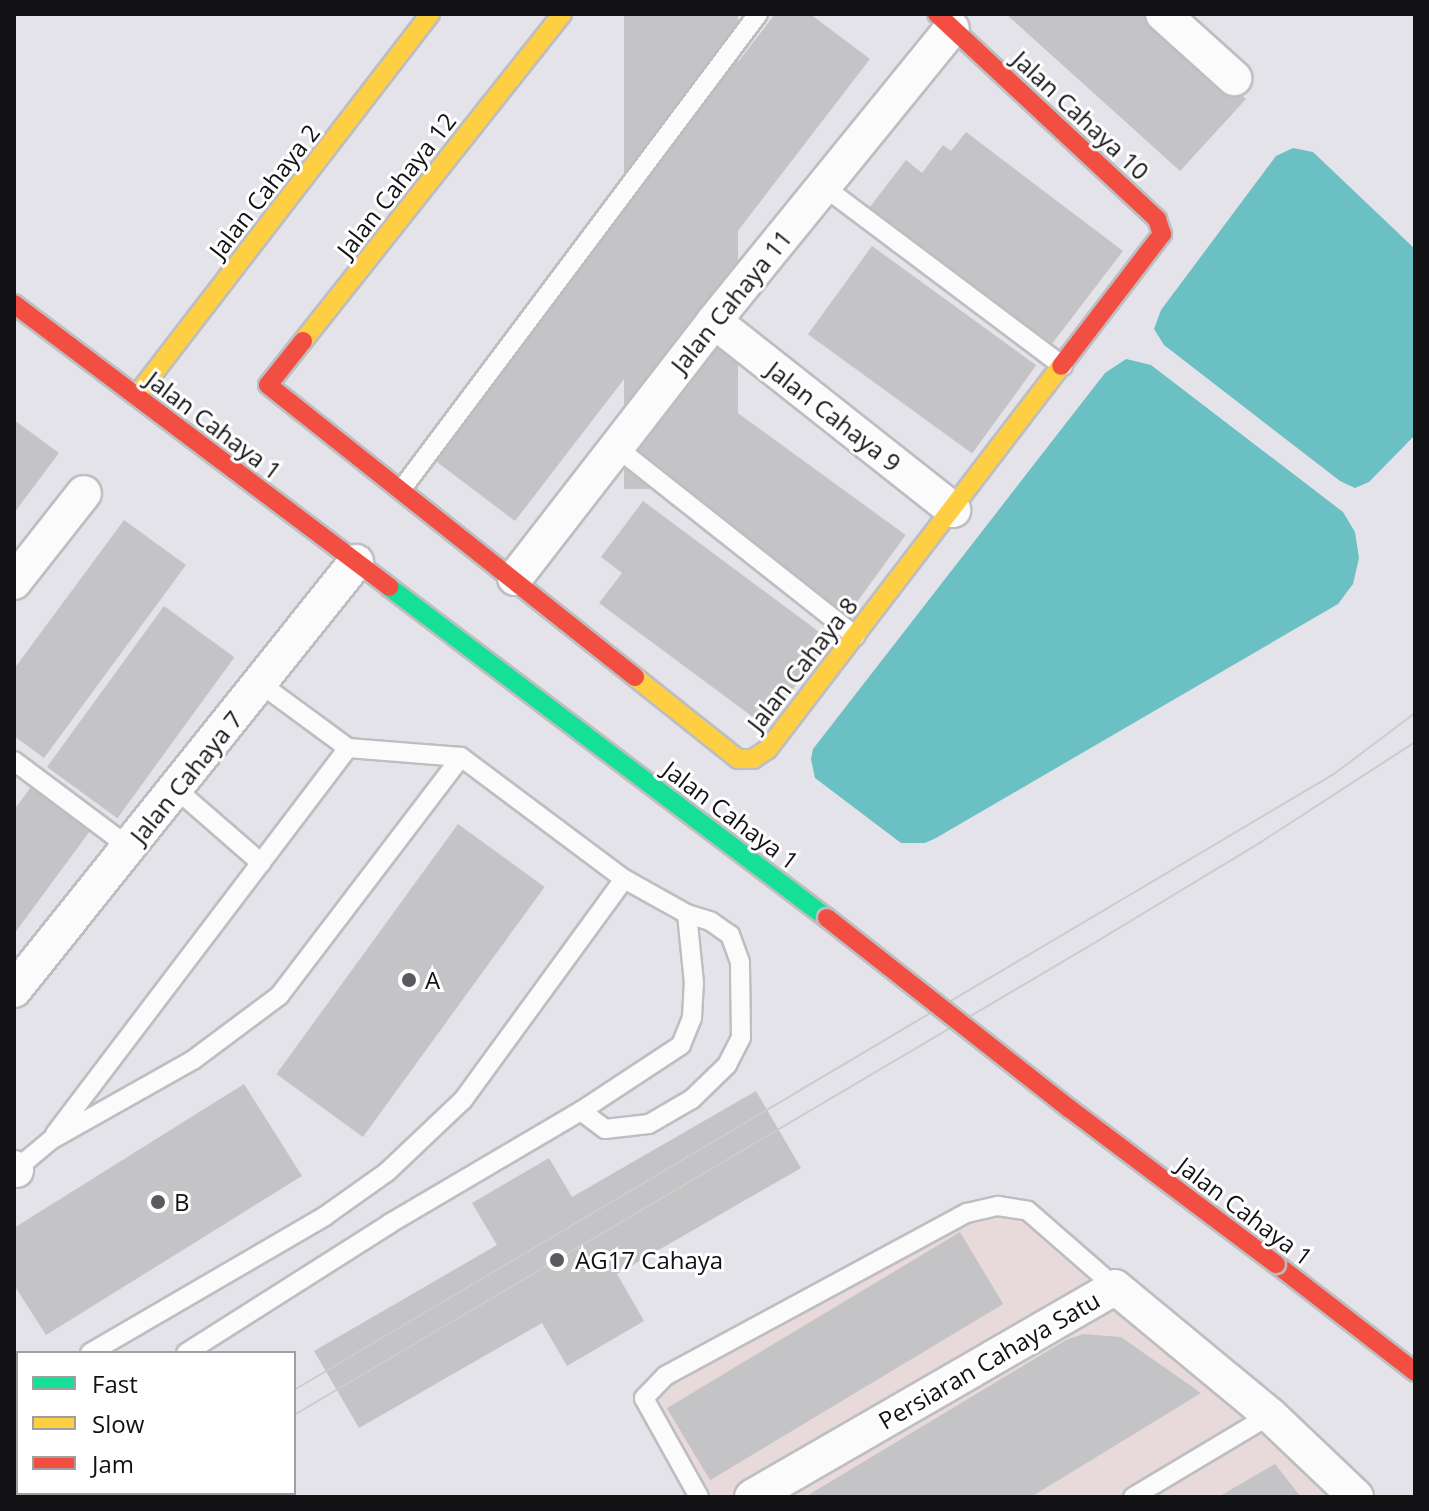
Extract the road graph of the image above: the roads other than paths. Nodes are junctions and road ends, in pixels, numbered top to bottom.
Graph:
1 (430, 14) edge
2 (562, 14) edge
3 (758, 14) edge
4 (1163, 14) edge
5 (945, 21) edge
6 (1234, 78) dead end
7 (823, 186) junction
8 (1157, 219) joint
9 (14, 304) edge
10 (714, 321) junction
11 (1063, 366) junction
12 (268, 385) joint
13 (136, 396) junction
14 (616, 447) junction
15 (401, 490) junction
16 (84, 493) dead end
17 (953, 510) junction
18 (356, 562) junction
19 (515, 578) junction
20 (14, 582) edge
21 (855, 636) junction
22 (261, 684) junction
23 (348, 748) junction
24 (461, 757) junction
25 (14, 761) edge
26 (176, 789) junction
27 (129, 847) junction
28 (261, 863) junction
29 (624, 879) junction
30 (687, 914) junction
31 (14, 990) edge
32 (581, 1111) junction
33 (51, 1140) junction
34 (15, 1170) edge
35 (1115, 1287) junction
36 (93, 1351) edge
37 (189, 1351) edge
38 (1415, 1372) edge
39 (1270, 1415) junction
40 (699, 1497) edge
41 (752, 1497) edge
42 (1133, 1497) edge
43 (1356, 1497) edge

1 - 13 street, Jalan Cahaya 2
2 - 12 street, Jalan Cahaya 12
3 - 15 lane
4 - 6 street
5 - 7 street, Jalan Cahaya 11
5 - 8 street, Jalan Cahaya 10
7 - 10 street, Jalan Cahaya 11
7 - 11 lane
8 - 11 street, Jalan Cahaya 8
9 - 13 street, Jalan Cahaya 1
10 - 14 street, Jalan Cahaya 11
10 - 17 street, Jalan Cahaya 9
11 - 17 street, Jalan Cahaya 8
12 - 15 street, Jalan Cahaya 8
13 - 18 street, Jalan Cahaya 1
14 - 19 street, Jalan Cahaya 11
14 - 21 lane
15 - 19 street, Jalan Cahaya 8
16 - 20 street
17 - 21 street, Jalan Cahaya 8
18 - 22 street, Jalan Cahaya 7
18 - 38 street, Jalan Cahaya 1, bridge
19 - 21 street, Jalan Cahaya 8
22 - 23 lane
22 - 26 street, Jalan Cahaya 7
23 - 24 lane
23 - 28 lane
24 - 29 lane
24 - 33 lane
25 - 27 lane
26 - 27 street, Jalan Cahaya 7
26 - 28 lane
27 - 31 street, Jalan Cahaya 7
28 - 33 lane
29 - 30 lane
29 - 36 lane
30 - 32 lane
30 - 32 lane
32 - 37 lane
33 - 34 lane
35 - 39 street, Persiaran Cahaya Satu
35 - 40 lane
35 - 41 street, Persiaran Cahaya Satu
39 - 42 lane
39 - 43 street, Persiaran Cahaya Satu

